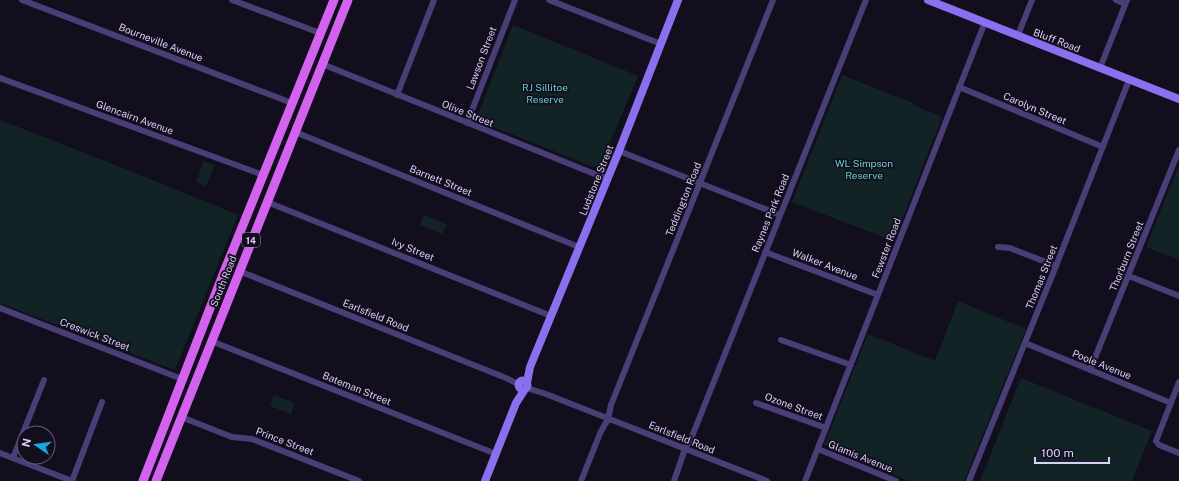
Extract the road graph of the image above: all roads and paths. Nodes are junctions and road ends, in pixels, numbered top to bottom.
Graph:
1 (22, 0) edge
2 (232, 0) edge
3 (334, 0) edge
4 (348, 0) edge
5 (434, 0) edge
6 (514, 0) edge
7 (549, 0) edge
8 (678, 0) edge
9 (773, 0) edge
10 (866, 0) edge
11 (928, 0) edge
12 (1032, 0) edge
13 (1116, 0) edge
14 (1126, 2) edge
15 (39, 3) edge
16 (984, 22) junction
17 (320, 34) junction
18 (1018, 35) junction
19 (661, 44) junction
20 (310, 59) junction
21 (322, 64) junction
22 (1100, 68) junction
23 (0, 78) edge
24 (1129, 80) junction
25 (959, 87) junction
26 (397, 95) junction
27 (1179, 99) edge
28 (292, 103) junction
29 (467, 123) junction
30 (295, 132) junction
31 (1103, 147) junction
32 (1179, 150) edge
33 (619, 151) junction
34 (263, 175) junction
35 (607, 179) junction
36 (700, 183) junction
37 (267, 202) junction
38 (780, 215) junction
39 (579, 247) junction
40 (998, 247) dead end
41 (766, 252) junction
42 (226, 266) junction
43 (1056, 266) junction
44 (239, 271) junction
45 (1129, 276) junction
46 (878, 295) junction
47 (1179, 296) edge
48 (0, 308) edge
49 (551, 316) junction
50 (781, 340) dead end
51 (211, 341) junction
52 (1025, 343) junction
53 (851, 365) junction
54 (1090, 370) junction
55 (182, 379) junction
56 (44, 380) dead end
57 (1179, 382) edge
58 (523, 385) junction
59 (102, 402) dead end
60 (756, 403) dead end
61 (1171, 403) junction
62 (181, 417) junction
63 (607, 418) junction
64 (826, 428) junction
65 (818, 449) junction
66 (686, 450) junction
67 (0, 453) edge
68 (1179, 453) edge
69 (496, 454) junction
70 (13, 458) junction
71 (72, 481) edge
72 (143, 481) edge
73 (156, 481) edge
74 (359, 481) edge
75 (485, 481) edge
76 (581, 481) edge
77 (674, 481) edge
78 (767, 481) edge
79 (805, 481) edge
80 (896, 481) edge
81 (969, 481) edge

1 - 15 street, Bourneville Avenue
2 - 17 street
3 - 17 main road, South Road / 14
4 - 21 main road, South Road / 14
5 - 26 street
6 - 29 street, Lawson Street
7 - 19 street
8 - 19 street, Ludstone Street
9 - 36 street, Teddington Road
10 - 38 street, Raynes Park Road
11 - 16 street, Bluff Road
12 - 18 street
13 - 14 street
14 - 22 street
15 - 28 street, Bourneville Avenue
16 - 18 street, Bluff Road
16 - 25 street, Fewster Road
17 - 20 main road, South Road / 14
18 - 22 street, Bluff Road
19 - 33 street, Ludstone Street
20 - 21 main road
20 - 28 main road, South Road / 14
21 - 26 street, Olive Street
21 - 30 main road, South Road / 14
22 - 24 street, Bluff Road
23 - 34 street, Glencairn Avenue
24 - 27 street, Bluff Road
24 - 31 street, Thomas Street
25 - 31 street, Carolyn Street
25 - 46 street, Fewster Road
26 - 29 street, Olive Street
28 - 34 main road, South Road / 14
29 - 35 street, Olive Street
30 - 37 main road, South Road / 14
30 - 39 street, Barnett Street
31 - 43 street, Thomas Street
32 - 45 street, Thorburn Street
33 - 35 street, Ludstone Street
33 - 36 street
34 - 42 main road, South Road / 14
35 - 39 street, Ludstone Street
36 - 38 street
36 - 63 street, Teddington Road
37 - 44 main road, South Road / 14
37 - 49 street, Ivy Street
38 - 41 street, Raynes Park Road
39 - 49 street, Ludstone Street
40 - 43 street
41 - 46 street, Walker Avenue
41 - 66 street, Raynes Park Road
42 - 44 main road
42 - 55 main road, South Road / 14
43 - 52 street, Thomas Street
44 - 51 main road, South Road / 14
44 - 58 street, Earlsfield Road
45 - 47 street
45 - 54 street, Thorburn Street
46 - 53 street, Fewster Road
48 - 55 street, Creswick Street
49 - 58 street, Ludstone Street
50 - 53 street
51 - 62 main road, South Road / 14
51 - 69 street, Bateman Street
52 - 54 street, Poole Avenue
52 - 81 street, Thomas Street
53 - 64 street, Fewster Road
54 - 61 street, Poole Avenue
55 - 72 main road, South Road / 14
56 - 70 street
57 - 61 street
58 - 63 street, Earlsfield Road
58 - 69 street, Ludstone Street
59 - 71 street
60 - 64 street, Ozone Street
61 - 68 street
62 - 73 main road, South Road / 14
62 - 74 street, Prince Street
63 - 66 street, Earlsfield Road
63 - 76 street, Teddington Road
64 - 65 street, Fewster Road
65 - 79 street, Fewster Road
65 - 80 street, Glamis Avenue
66 - 77 street, Raynes Park Road
66 - 78 street, Earlsfield Road
67 - 70 street
69 - 75 street, Ludstone Street
70 - 71 street

